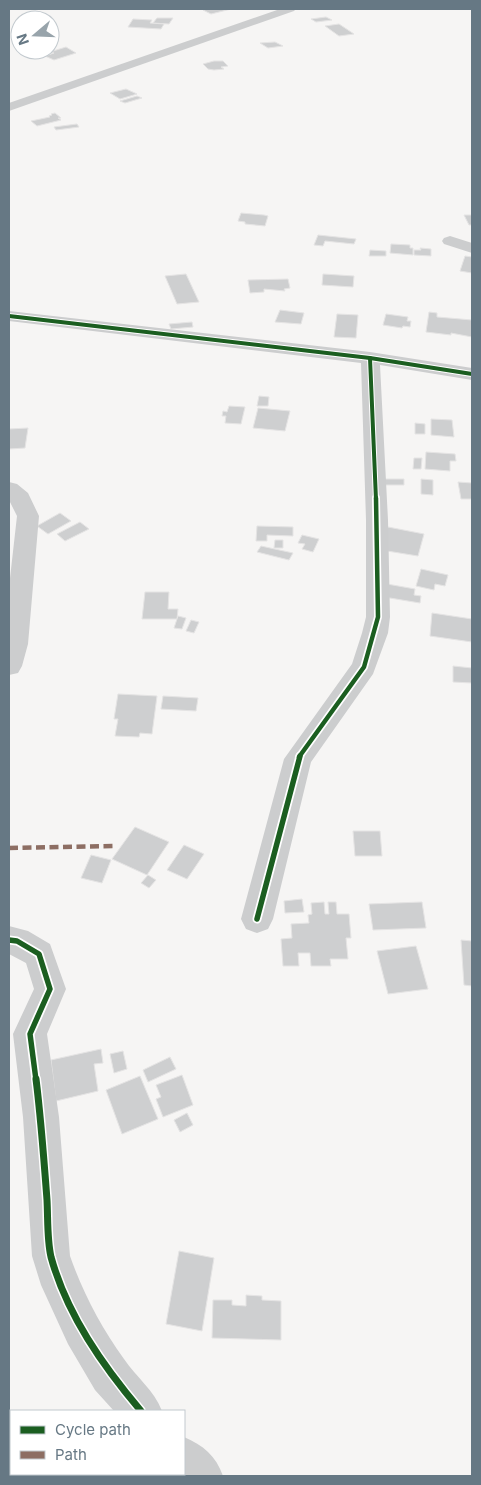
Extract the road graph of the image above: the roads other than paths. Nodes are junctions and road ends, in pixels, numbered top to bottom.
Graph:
1 (290, 9) edge
2 (9, 107) edge
3 (450, 241) dead end
4 (472, 248) edge
5 (9, 316) edge
6 (370, 358) junction
7 (472, 374) edge
8 (9, 489) edge
9 (15, 576) edge
10 (9, 666) edge
11 (257, 920) dead end
12 (9, 940) edge
13 (140, 1410) edge
14 (185, 1460) edge
15 (201, 1476) edge

1 - 2 street
3 - 4 street
5 - 6 street
6 - 7 street
6 - 11 street
8 - 9 street
9 - 10 street
12 - 13 street
14 - 15 street

